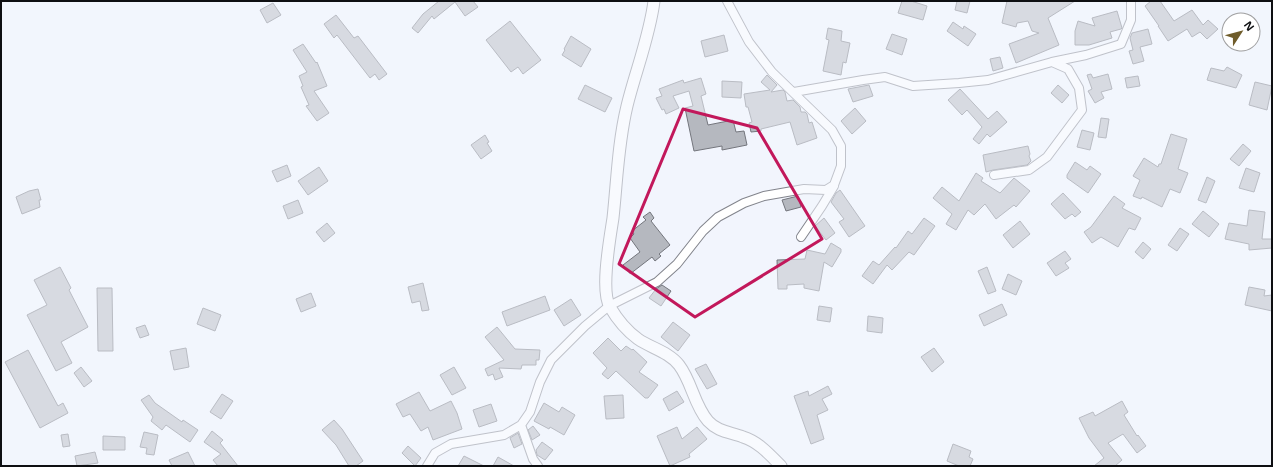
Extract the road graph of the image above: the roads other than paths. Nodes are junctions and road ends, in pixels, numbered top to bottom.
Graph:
1 (654, 1) edge
2 (727, 1) edge
3 (1131, 1) edge
4 (1052, 62) junction
5 (794, 92) junction
6 (994, 175) dead end
7 (834, 185) junction
8 (801, 238) dead end
9 (609, 306) junction
10 (521, 425) junction
11 (427, 466) edge
12 (538, 466) edge
13 (782, 466) edge

1 - 9 main road
2 - 5 street
3 - 4 street
4 - 5 street
4 - 6 street
5 - 7 street
7 - 8 street
7 - 9 street
9 - 10 street
9 - 13 main road
10 - 11 street
10 - 12 street

